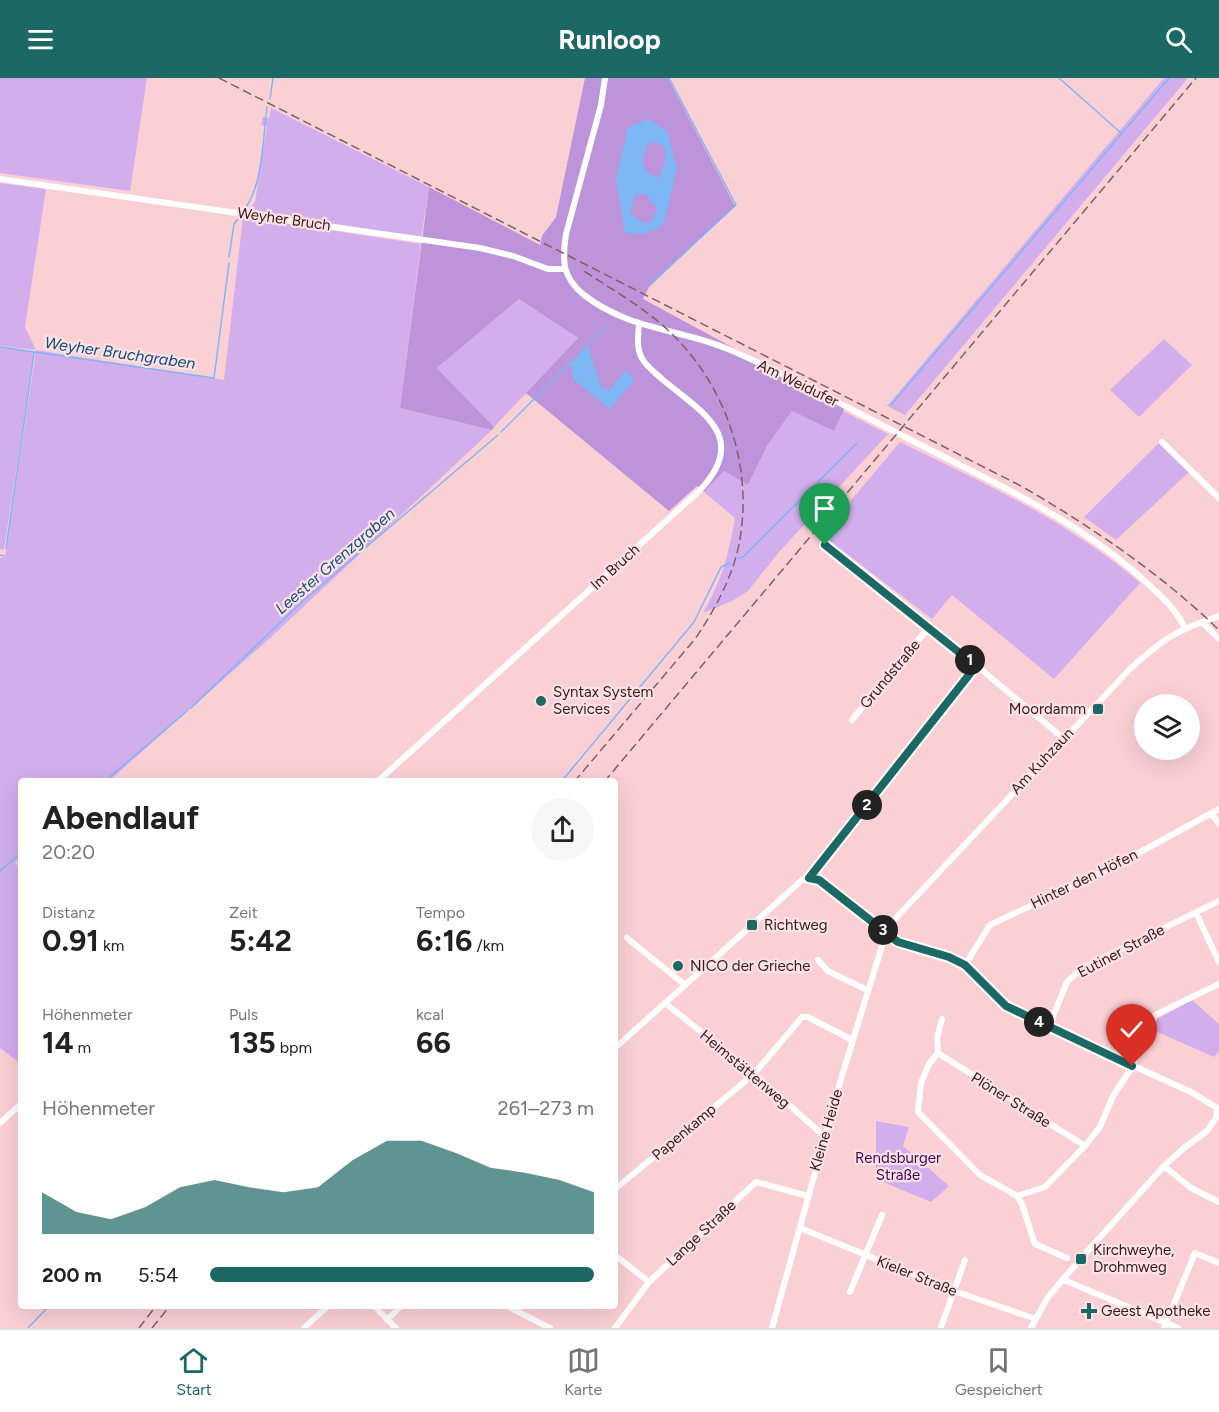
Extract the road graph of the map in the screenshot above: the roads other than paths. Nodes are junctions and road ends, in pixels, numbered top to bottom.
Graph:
1 (604, 78) edge
2 (0, 179) edge
3 (565, 268) junction
4 (639, 324) junction
5 (1162, 442) dead end
6 (1219, 498) edge
7 (825, 545) dead end
8 (1219, 616) edge
9 (1202, 622) junction
10 (928, 627) junction
11 (1185, 628) junction
12 (1219, 639) edge
13 (976, 666) junction
14 (852, 720) dead end
15 (1063, 738) junction
16 (381, 778) edge
17 (1219, 809) edge
18 (1212, 814) junction
19 (1219, 824) edge
20 (809, 878) junction
21 (1219, 901) edge
22 (1196, 913) junction
23 (886, 933) junction
24 (627, 938) dead end
25 (818, 960) dead end
26 (1219, 962) edge
27 (965, 965) junction
28 (1219, 984) edge
29 (685, 985) junction
30 (867, 990) junction
31 (665, 1003) junction
32 (942, 1019) dead end
33 (1049, 1026) junction
34 (852, 1040) junction
35 (618, 1045) edge
36 (938, 1053) junction
37 (1132, 1066) junction
38 (754, 1074) junction
39 (18, 1107) edge
40 (1218, 1108) edge
41 (0, 1123) edge
42 (824, 1136) junction
43 (1085, 1146) junction
44 (1164, 1166) junction
45 (618, 1187) edge
46 (808, 1196) junction
47 (1017, 1196) junction
48 (1219, 1202) edge
49 (882, 1215) dead end
50 (800, 1228) junction
51 (865, 1255) junction
52 (618, 1257) edge
53 (1066, 1258) dead end
54 (965, 1260) dead end
55 (1219, 1263) edge
56 (1064, 1280) junction
57 (649, 1282) junction
58 (954, 1291) junction
59 (850, 1292) dead end
60 (325, 1309) edge
61 (377, 1309) edge
62 (398, 1309) edge
63 (513, 1309) edge
64 (1036, 1319) junction
65 (387, 1320) junction
66 (1165, 1326) edge
67 (941, 1327) edge
68 (304, 1328) edge
69 (396, 1328) edge
70 (550, 1328) edge
71 (615, 1328) edge
72 (772, 1328) edge
73 (1031, 1328) edge
74 (1178, 1328) edge

1 - 3 street
2 - 3 street, Weyher Bruch
3 - 4 street, Am Weidufer
4 - 11 street, Am Weidufer
4 - 16 street, Im Bruch
5 - 6 street
7 - 10 street
8 - 9 street, Am Kuhzaun
9 - 11 street, Am Kuhzaun
9 - 12 street
10 - 13 street
10 - 14 street, Grundstraße
11 - 15 street, Am Kuhzaun
13 - 15 street
13 - 20 street
15 - 23 street, Am Kuhzaun
17 - 18 street, Hinter den Höfen
18 - 19 street
18 - 27 street, Hinter den Höfen
20 - 23 street
20 - 29 street
21 - 22 street, Eutiner Straße
22 - 26 street
22 - 33 street, Eutiner Straße
23 - 27 street
23 - 30 street, Kleine Heide
24 - 29 street
25 - 30 street
27 - 33 street
28 - 37 street
29 - 31 street
30 - 34 street, Kleine Heide
31 - 35 street
31 - 38 street, Heimstättenweg
32 - 36 street
33 - 37 street
34 - 38 street, Papenkamp
34 - 42 street, Kleine Heide
36 - 43 street, Plöner Straße
36 - 47 street
37 - 40 street
37 - 43 street
38 - 42 street, Heimstättenweg
38 - 45 street, Papenkamp
39 - 41 street
40 - 44 street
42 - 46 street, Kleine Heide
43 - 47 street
44 - 48 street
44 - 56 street
46 - 50 street, Kleine Heide
46 - 57 street, Lange Straße
47 - 53 street
49 - 51 street
50 - 51 street, Kieler Straße
50 - 72 street, Kleine Heide
51 - 58 street, Kieler Straße
51 - 59 street
52 - 57 street
54 - 58 street
55 - 66 street
56 - 64 street
56 - 66 street
57 - 71 street, Lange Straße
58 - 64 street, Kieler Straße
58 - 67 street
60 - 68 street
61 - 65 street
62 - 65 street
63 - 70 street
64 - 73 street
65 - 69 street
66 - 74 street

